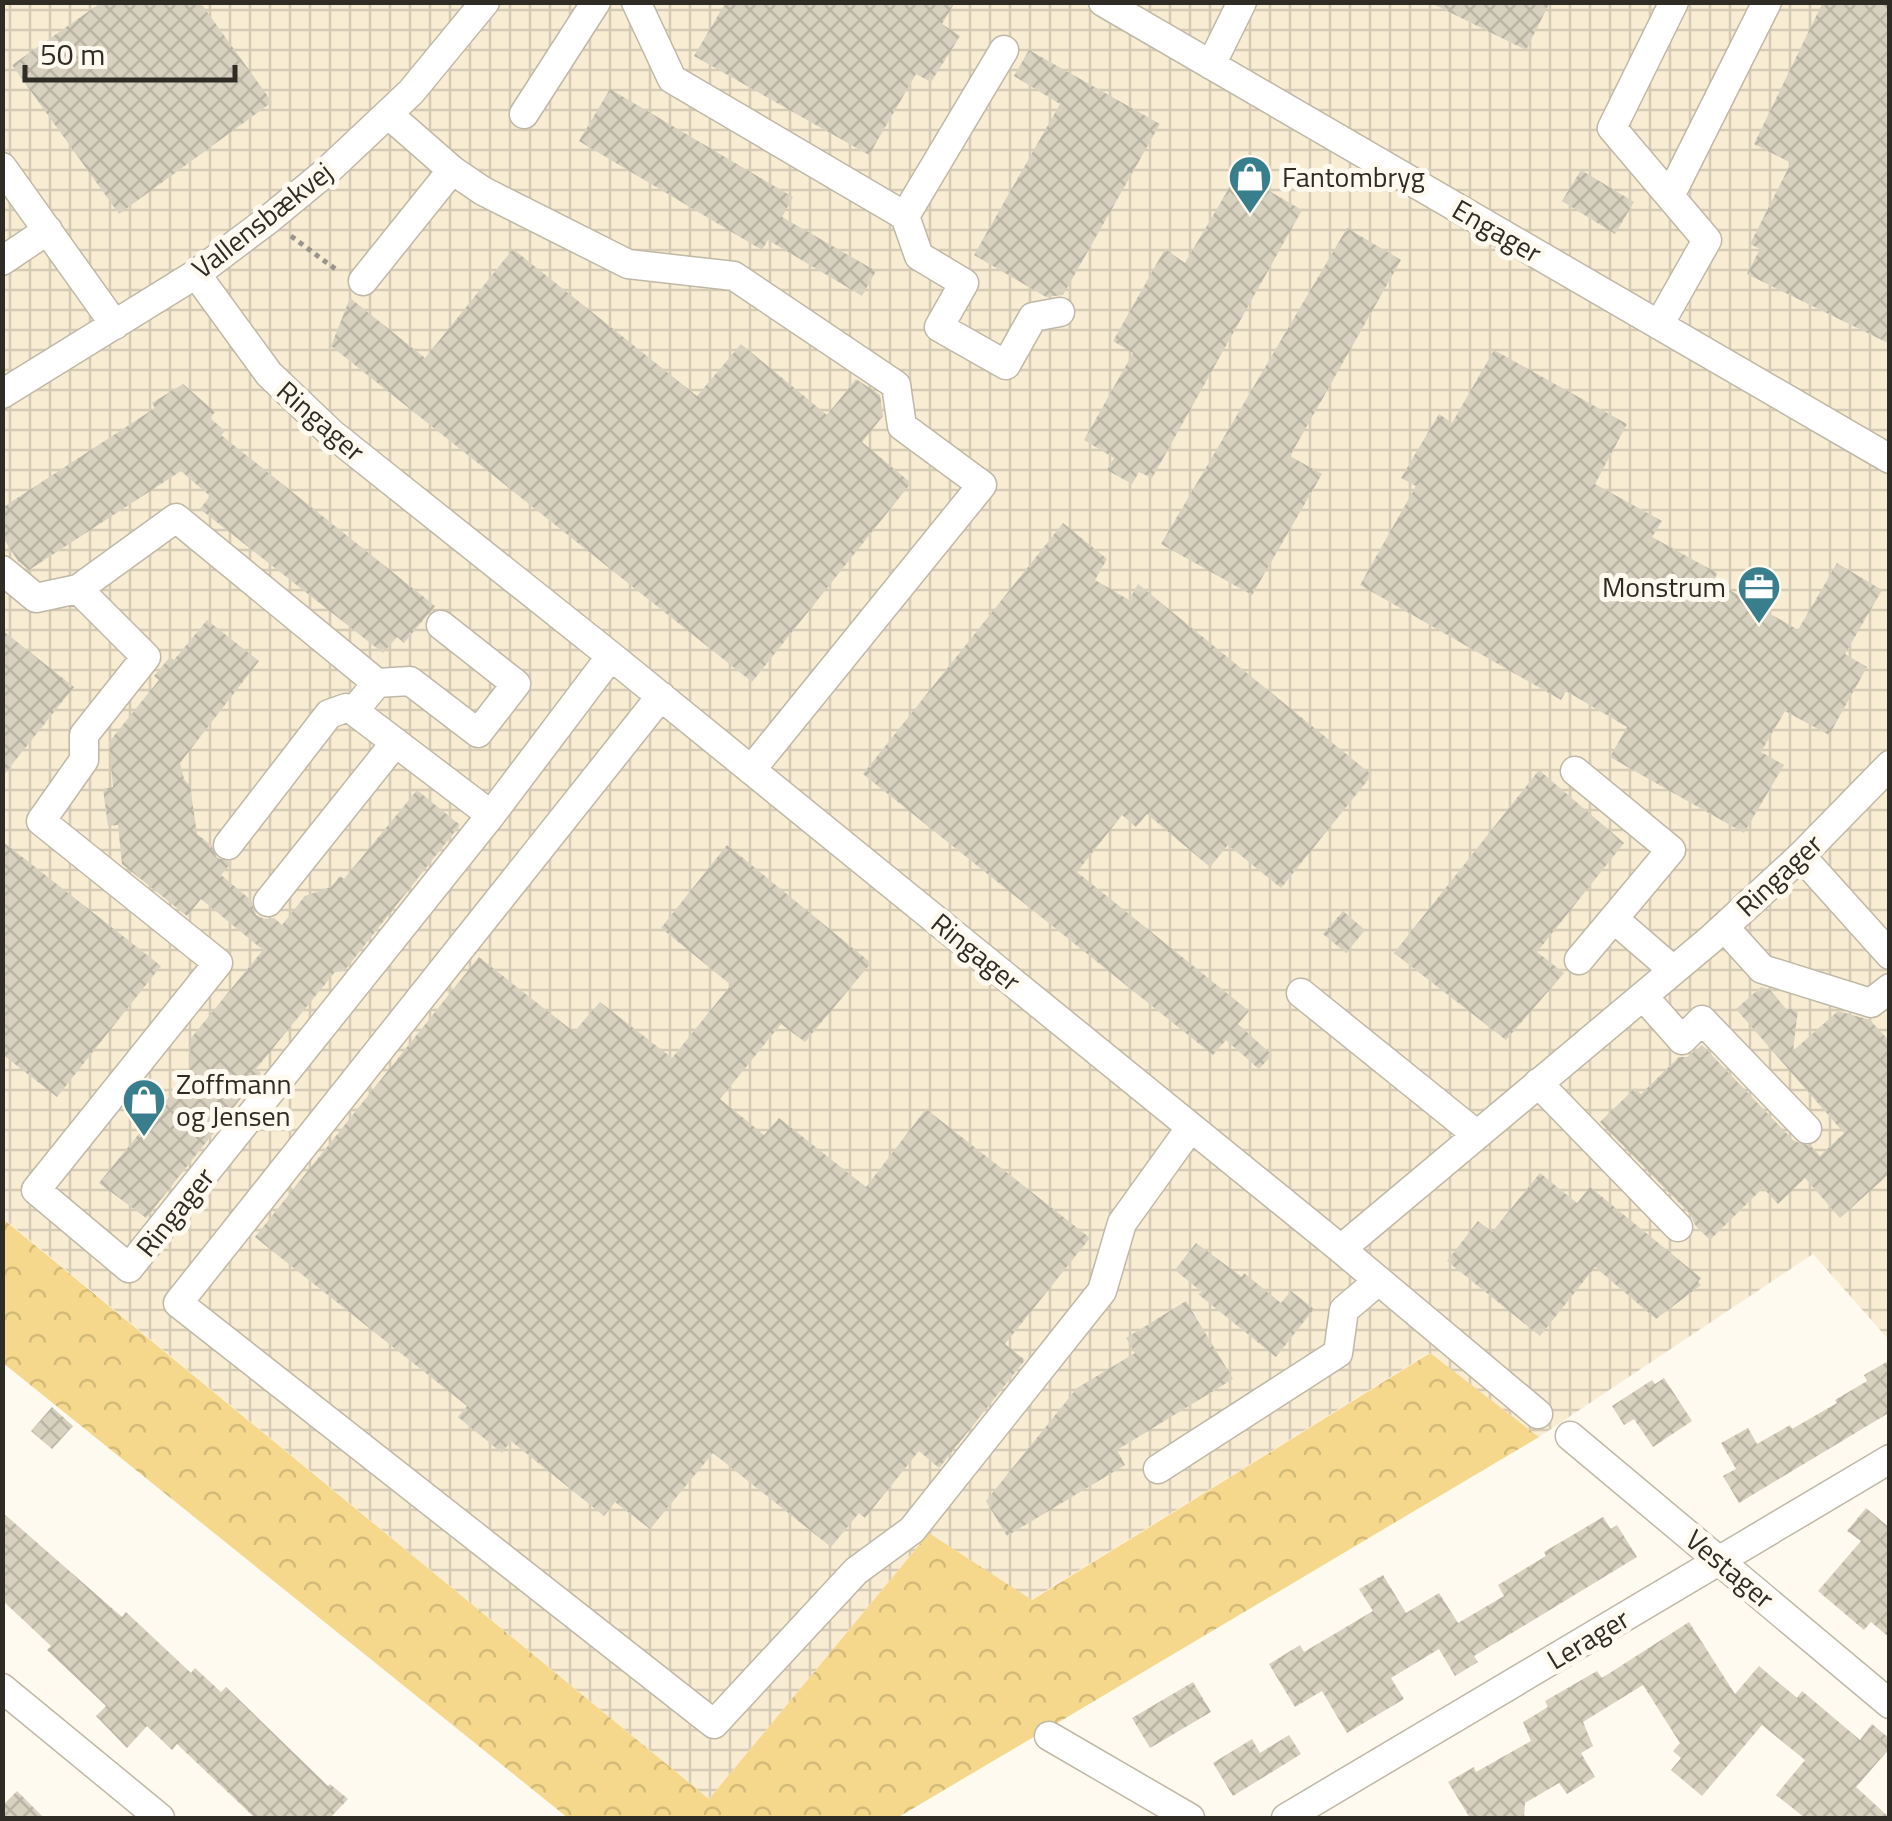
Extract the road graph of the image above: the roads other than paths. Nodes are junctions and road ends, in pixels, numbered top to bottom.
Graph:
1 (485, 2) edge
2 (596, 2) edge
3 (636, 2) edge
4 (1104, 2) edge
5 (1242, 2) edge
6 (1674, 2) edge
7 (1766, 2) edge
8 (1004, 50) dead end
9 (1211, 65) junction
10 (388, 114) junction
11 (524, 114) dead end
12 (2, 167) edge
13 (452, 170) junction
14 (1670, 196) junction
15 (904, 216) junction
16 (48, 230) junction
17 (2, 261) edge
18 (196, 274) junction
19 (363, 281) road end
20 (1060, 312) dead end
21 (115, 325) junction
22 (1658, 325) junction
23 (2, 394) edge
24 (1890, 460) edge
25 (2, 570) edge
26 (78, 589) junction
27 (441, 626) dead end
28 (612, 656) junction
29 (376, 684) junction
30 (661, 696) junction
31 (354, 711) junction
32 (396, 742) junction
33 (1890, 765) edge
34 (752, 770) junction
35 (1575, 771) dead end
36 (491, 815) junction
37 (228, 845) dead end
38 (1801, 856) junction
39 (268, 902) dead end
40 (1614, 919) junction
41 (1724, 927) junction
42 (1890, 955) edge
43 (1579, 960) dead end
44 (1673, 970) junction
45 (1890, 988) edge
46 (1301, 993) dead end
47 (1642, 996) junction
48 (1538, 1083) junction
49 (1190, 1127) junction
50 (1807, 1129) dead end
51 (1476, 1134) junction
52 (1678, 1227) dead end
53 (1340, 1249) junction
54 (1377, 1282) junction
55 (1538, 1414) dead end
56 (1570, 1436) dead end
57 (1890, 1459) edge
58 (1158, 1469) dead end
59 (1720, 1560) junction
60 (2, 1688) edge
61 (1890, 1704) edge
62 (1049, 1736) dead end
63 (160, 1818) edge
64 (1190, 1818) edge
65 (1286, 1818) edge

1 - 10 street, Vallensbækvej
2 - 11 street
3 - 15 street
4 - 9 street, Engager
5 - 9 street
6 - 14 street
7 - 14 street
8 - 15 street
9 - 22 street, Engager
10 - 13 street
10 - 18 street, Vallensbækvej
12 - 16 street
13 - 19 street
13 - 34 street
14 - 22 street
15 - 20 street
16 - 17 street
16 - 21 street
18 - 21 street, Vallensbækvej
18 - 28 street, Ringager
21 - 23 street, Vallensbækvej
22 - 24 street, Engager
25 - 26 street
26 - 29 street
26 - 36 street, Ringager
27 - 29 street
28 - 30 street, Ringager
28 - 36 street, Ringager
29 - 31 street
30 - 34 street, Ringager
30 - 49 street
31 - 32 street
31 - 37 street
32 - 36 street
32 - 39 street
33 - 38 street, Ringager
34 - 49 street, Ringager
35 - 40 street
38 - 41 street, Ringager
38 - 42 street
40 - 43 street
40 - 44 street
41 - 44 street, Ringager
41 - 45 street
44 - 47 street, Ringager
46 - 51 street
47 - 48 street, Ringager
47 - 50 street
48 - 51 street, Ringager
48 - 52 street
49 - 53 street, Ringager
51 - 53 street, Ringager
53 - 54 street, Ringager
54 - 55 street, Ringager
54 - 58 street
56 - 59 street, Vestager
57 - 59 street, Lerager
59 - 61 street, Vestager
59 - 65 street, Lerager
60 - 63 street
62 - 64 street

